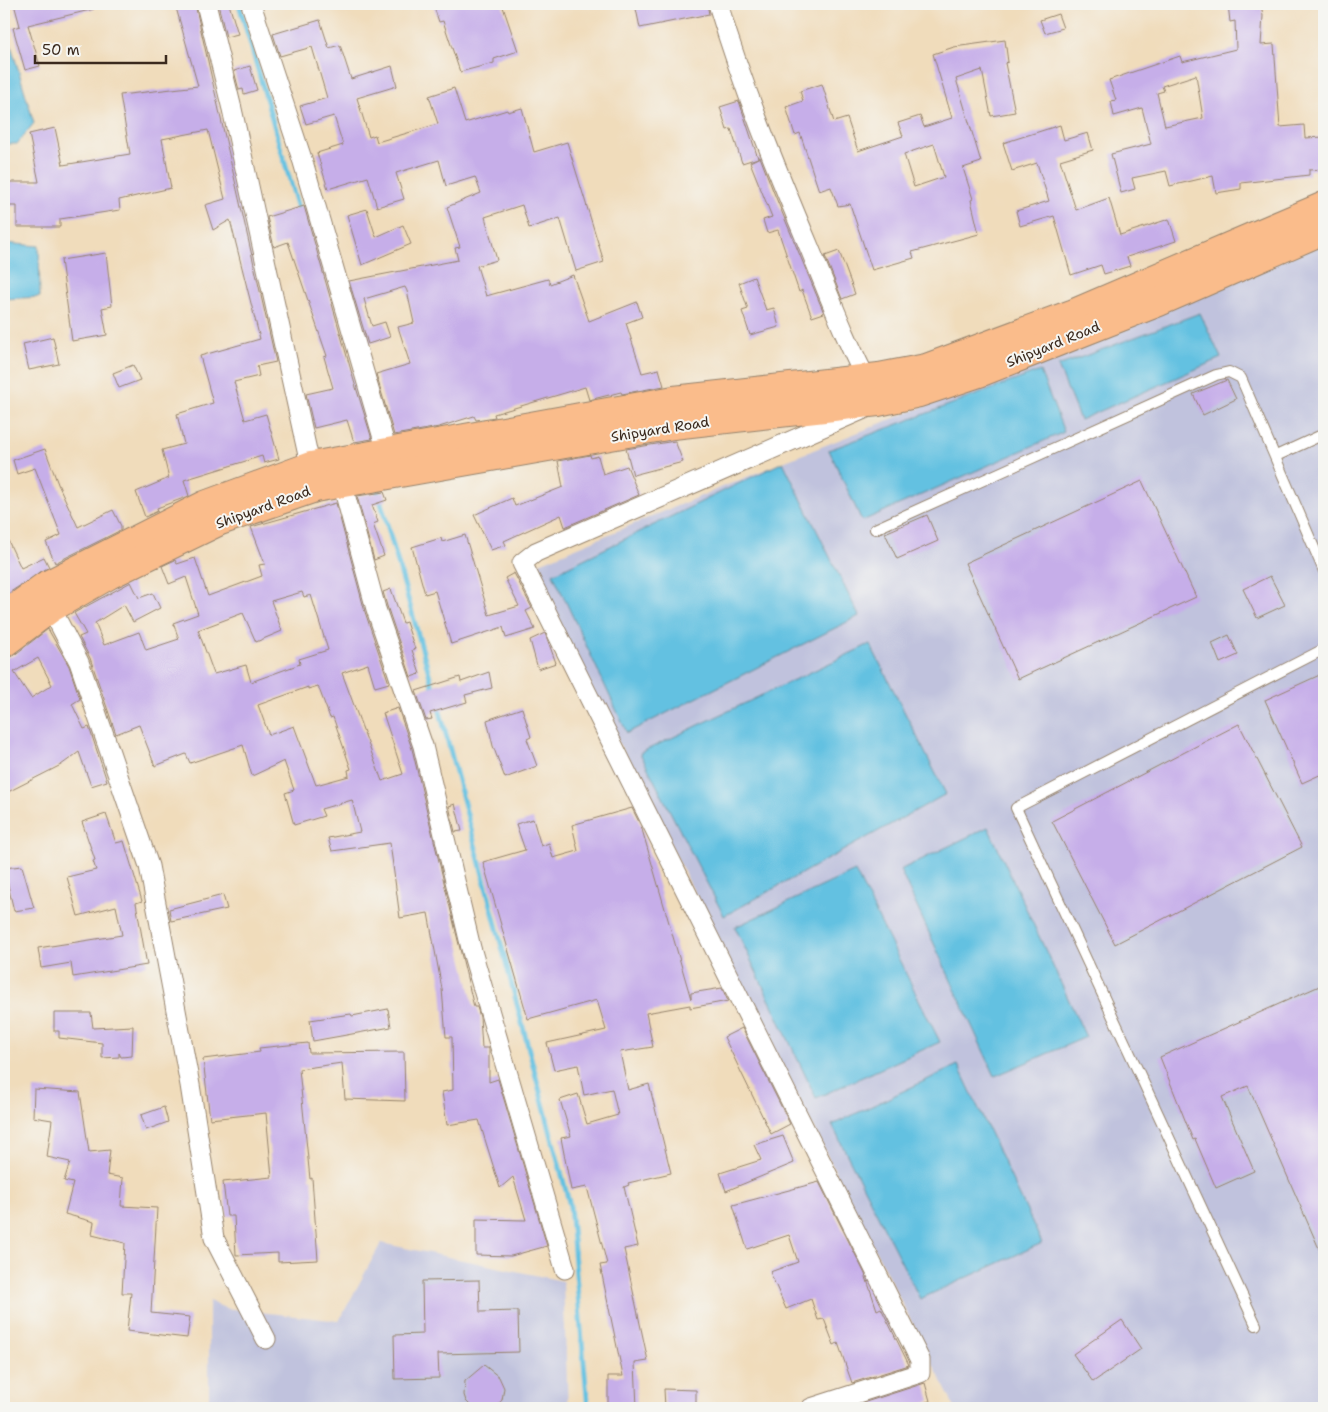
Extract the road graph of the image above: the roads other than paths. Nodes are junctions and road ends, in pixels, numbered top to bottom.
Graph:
1 (206, 4) edge
2 (251, 4) edge
3 (718, 4) edge
4 (1324, 206) edge
5 (1324, 230) edge
6 (872, 390) junction
7 (1324, 434) edge
8 (1276, 456) junction
9 (390, 462) junction
10 (313, 477) junction
11 (342, 484) junction
12 (875, 529) dead end
13 (1324, 571) edge
14 (52, 608) junction
15 (4, 616) edge
16 (4, 643) edge
17 (1324, 649) edge
18 (565, 1269) dead end
19 (1256, 1325) dead end
20 (266, 1339) dead end
21 (811, 1408) edge

1 - 10 street
2 - 9 street
3 - 6 street
4 - 6 main road, Shipyard Road
5 - 6 main road, Shipyard Road
6 - 9 main road, Shipyard Road
6 - 21 street
7 - 8 lane
8 - 12 lane
8 - 13 lane
9 - 10 main road, Shipyard Road
9 - 11 main road, Shipyard Road
10 - 11 main road, Shipyard Road
10 - 14 main road, Shipyard Road
10 - 15 main road, Shipyard Road
11 - 18 street
14 - 16 main road, Shipyard Road
14 - 20 street
17 - 19 lane

